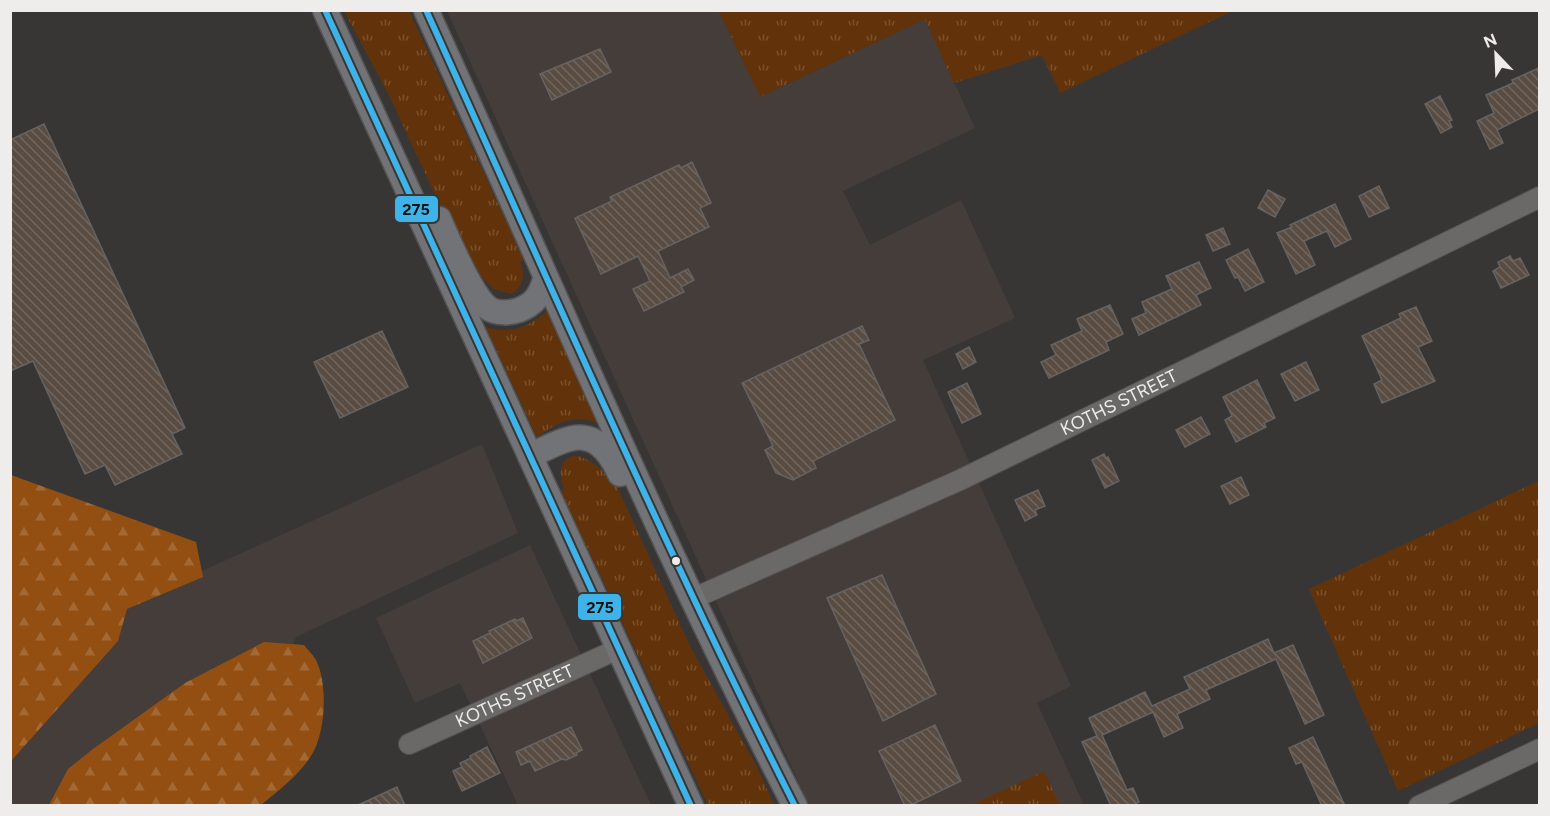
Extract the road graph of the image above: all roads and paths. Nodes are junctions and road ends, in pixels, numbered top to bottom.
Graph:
1 (325, 10) edge
2 (426, 10) edge
3 (345, 54) junction
4 (1539, 197) edge
5 (546, 280) junction
6 (530, 456) junction
7 (692, 599) junction
8 (618, 650) junction
9 (759, 734) junction
10 (409, 744) dead end
11 (1539, 749) edge
12 (691, 806) edge
13 (795, 806) edge
14 (1419, 806) edge

1 - 3 main road
2 - 5 main road
3 - 5 main road
3 - 6 main road
4 - 7 street, KOTHS STREET
5 - 7 main road
6 - 8 main road
6 - 9 main road
7 - 9 main road
8 - 10 street, KOTHS STREET
8 - 12 main road
9 - 13 main road
11 - 14 street

